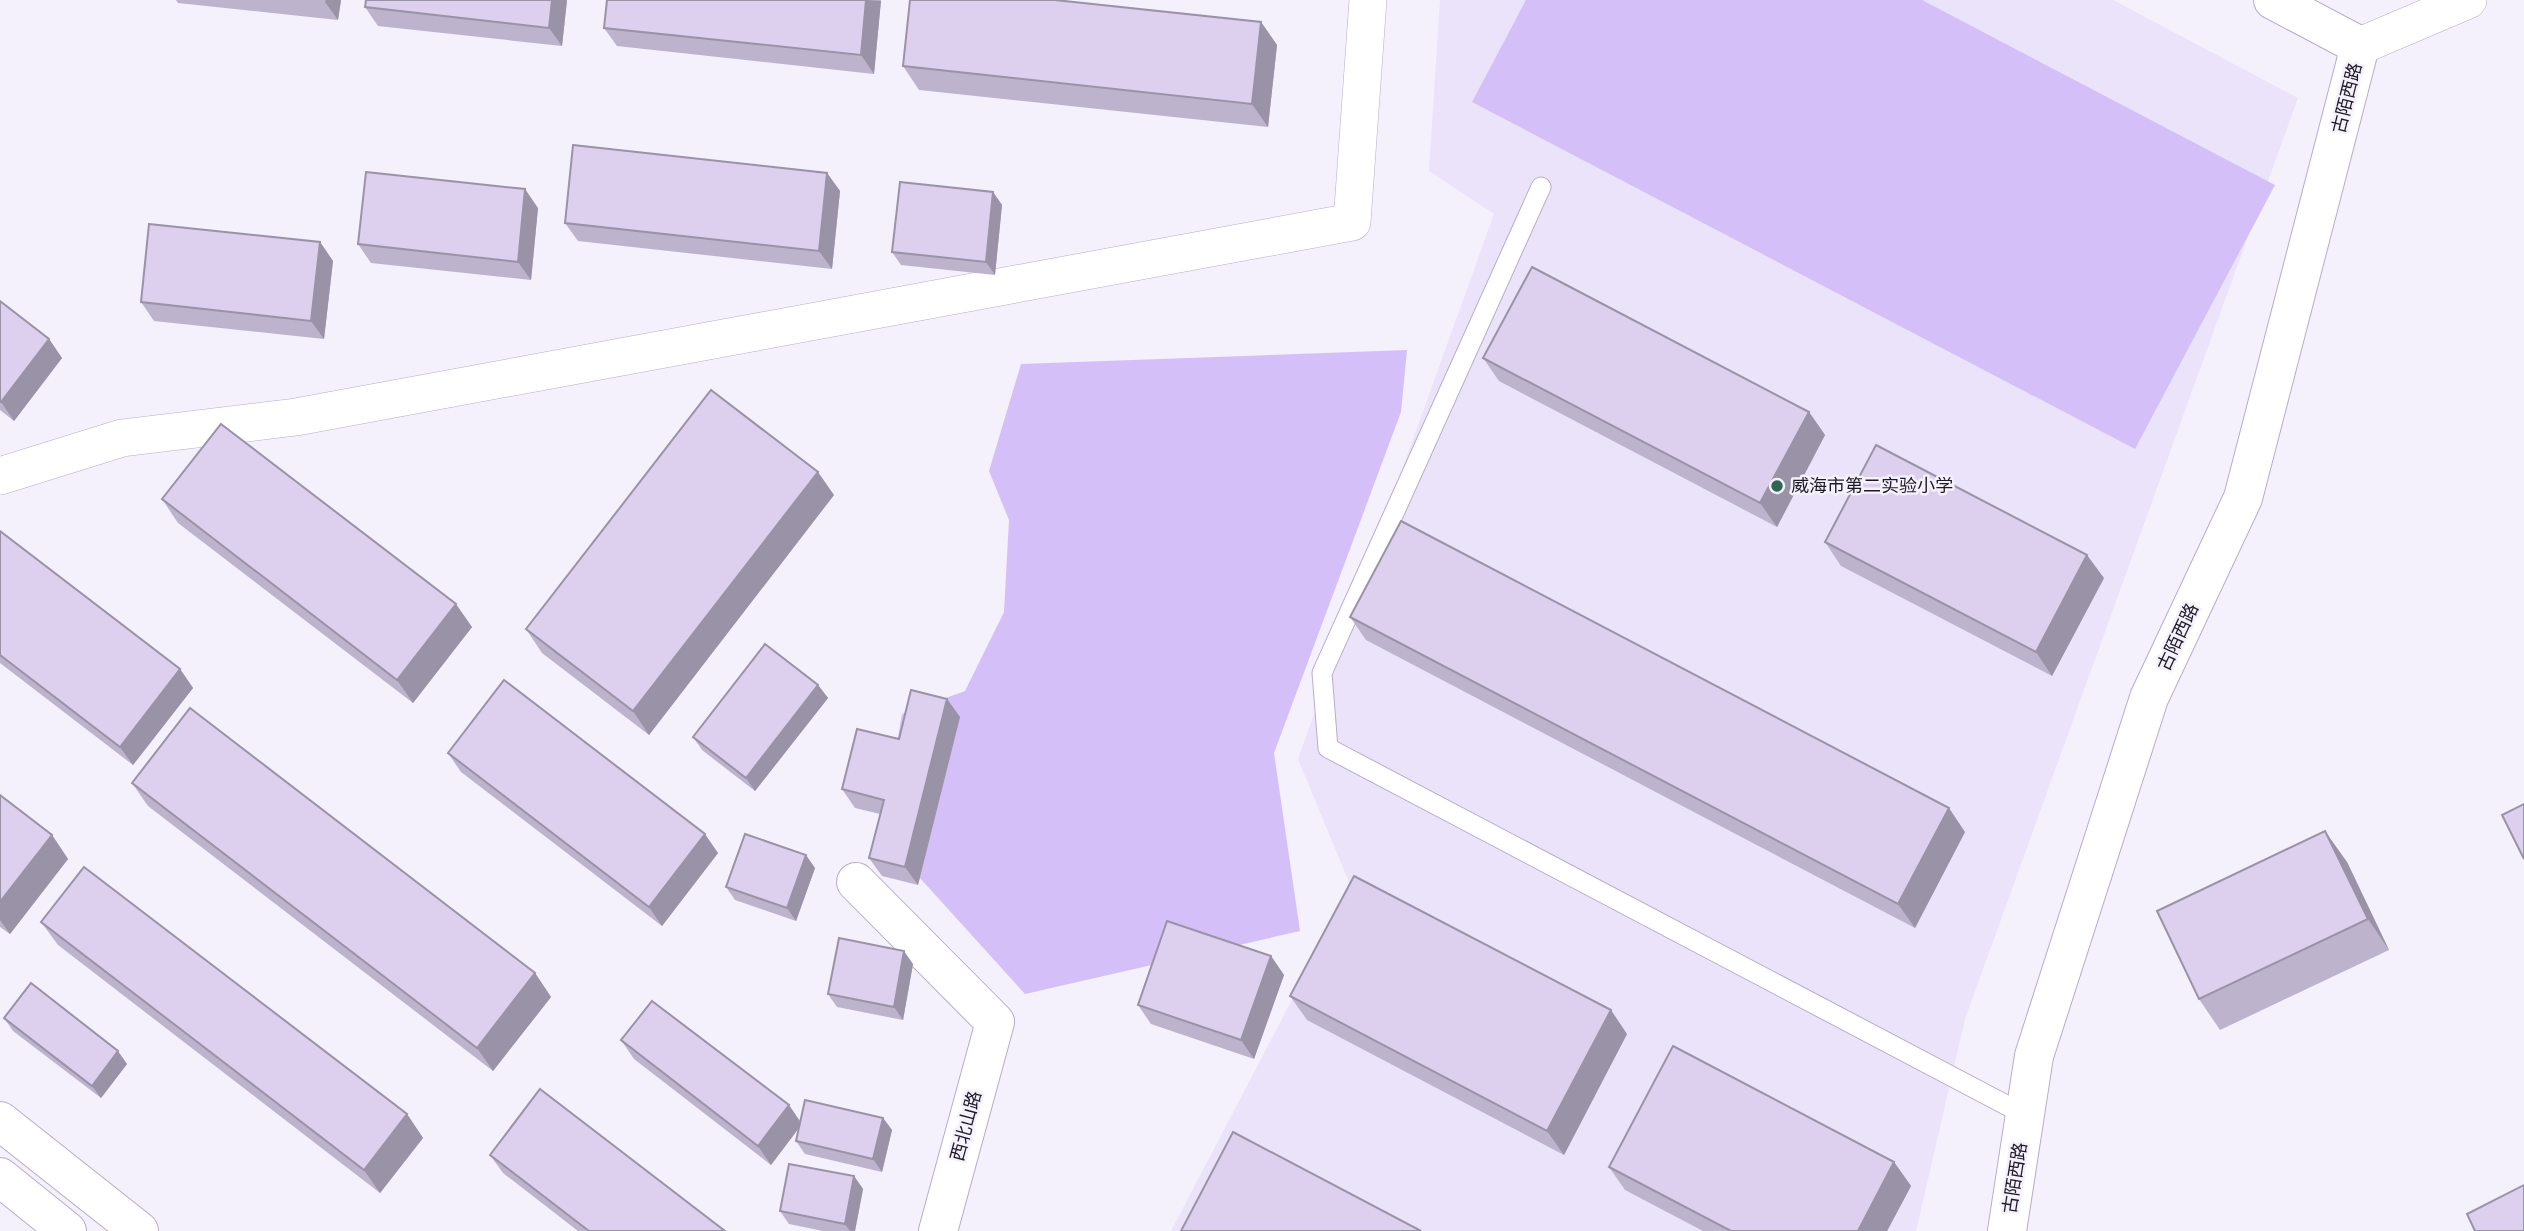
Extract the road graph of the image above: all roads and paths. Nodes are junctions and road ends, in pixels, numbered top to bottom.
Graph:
1 (1368, 0) edge
2 (2273, 0) edge
3 (2468, 0) edge
4 (2360, 46) junction
5 (1541, 187) dead end
6 (0, 476) edge
7 (856, 882) dead end
8 (2025, 1115) junction
9 (0, 1121) edge
10 (0, 1177) edge
11 (67, 1231) edge
12 (139, 1231) edge
13 (938, 1231) edge
14 (2007, 1231) edge

1 - 6 street
2 - 4 street
3 - 4 street
4 - 8 street, 古陌西路
5 - 8 lane
7 - 13 street, 西北山路
8 - 14 street, 古陌西路
9 - 12 street
10 - 11 street

